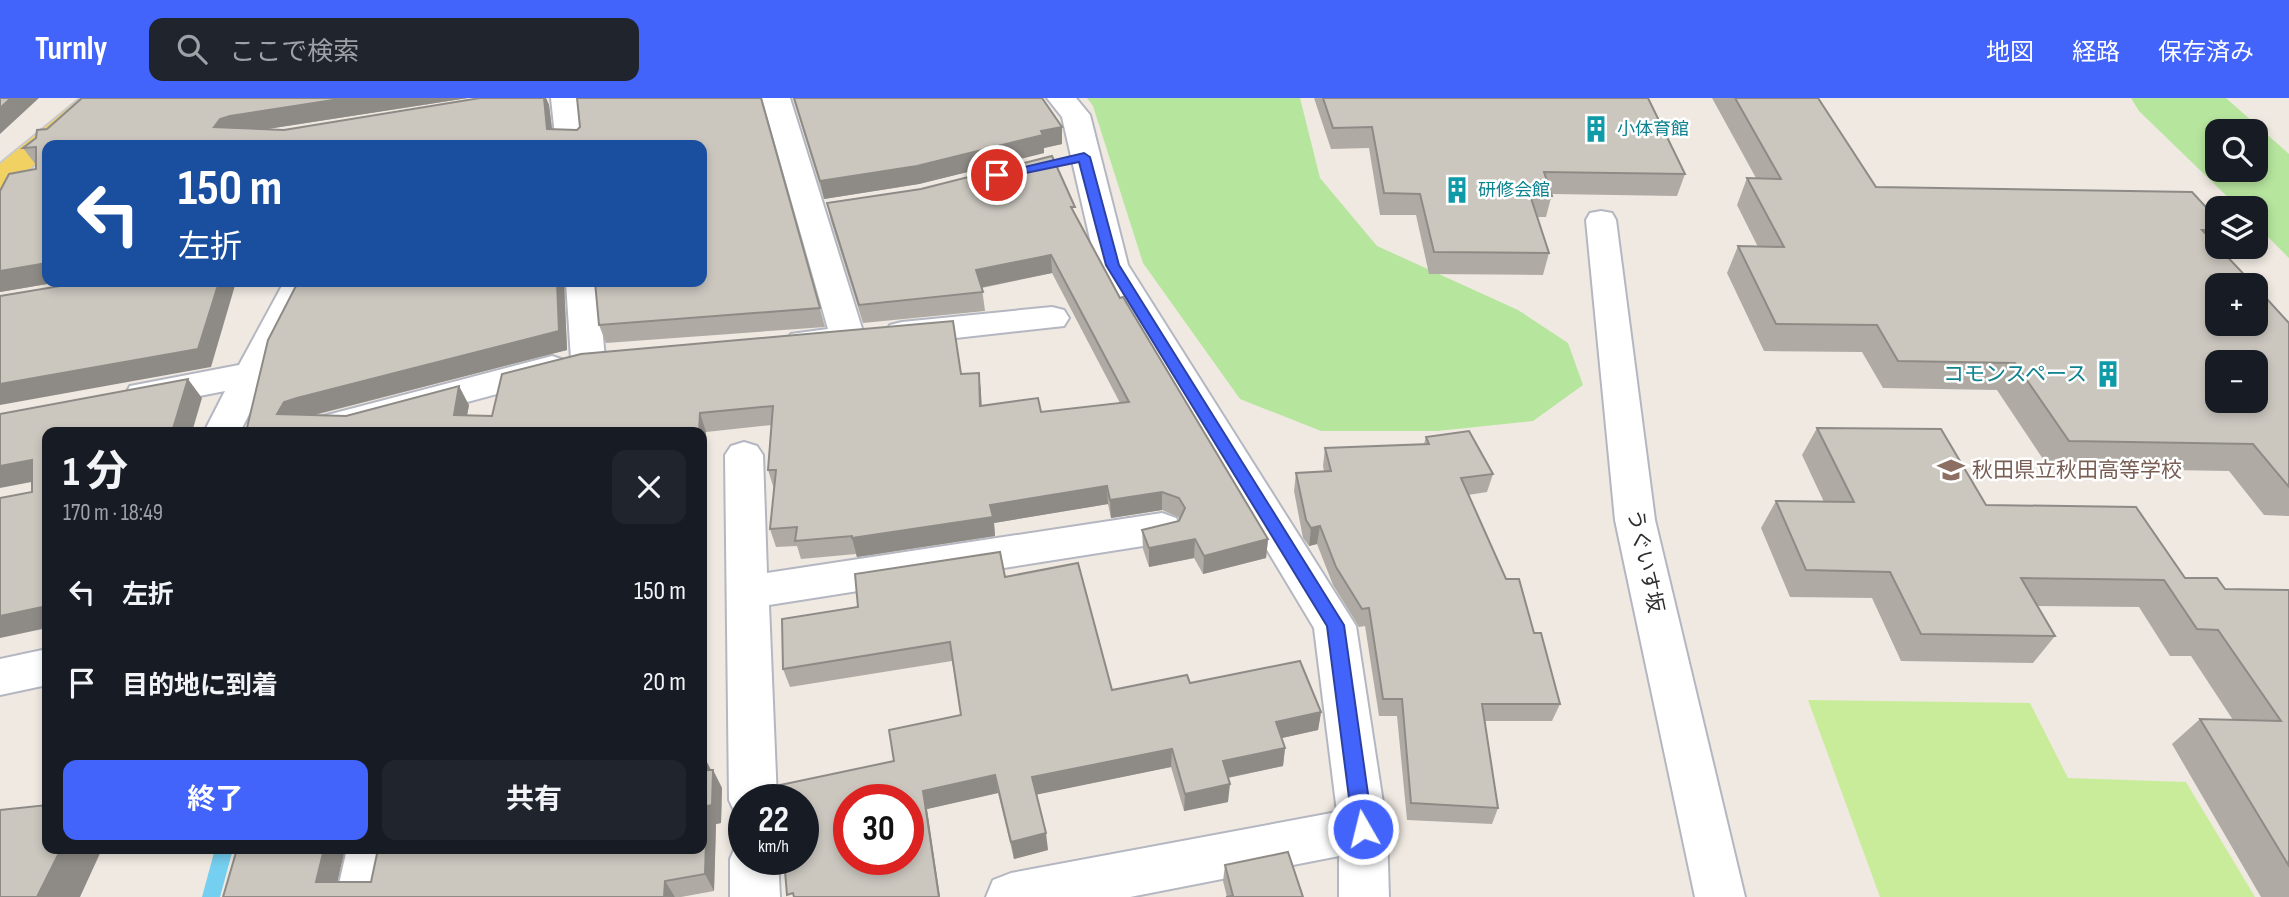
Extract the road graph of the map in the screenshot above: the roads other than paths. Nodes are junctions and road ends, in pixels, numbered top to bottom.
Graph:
1 (98, 98) edge
2 (565, 98) edge
3 (776, 98) edge
4 (1061, 98) edge
5 (48, 140) edge
6 (569, 140) edge
7 (42, 145) edge
8 (42, 177) edge
9 (0, 181) edge
10 (1601, 220) dead end
11 (297, 287) edge
12 (583, 287) edge
13 (1052, 318) dead end
14 (848, 338) junction
15 (766, 345) edge
16 (250, 375) junction
17 (493, 383) junction
18 (105, 402) edge
19 (486, 420) edge
20 (224, 427) edge
21 (329, 427) edge
22 (744, 455) dead end
23 (1162, 528) edge
24 (748, 592) junction
25 (42, 668) edge
26 (0, 677) edge
27 (753, 784) edge
28 (1363, 829) junction
29 (370, 854) edge
30 (754, 875) edge
31 (361, 897) edge
32 (755, 897) edge
33 (1011, 897) edge
34 (1364, 897) edge
35 (1720, 897) edge

1 - 5 main road
2 - 6 street
3 - 14 street
4 - 28 street
7 - 9 main road
8 - 9 street
10 - 35 street, うぐいす坂
11 - 16 street
12 - 17 street
13 - 14 street
14 - 15 street
16 - 18 street
16 - 20 street
17 - 19 street
17 - 21 street
22 - 24 street
23 - 24 street
24 - 27 street
25 - 26 street
28 - 33 street
28 - 34 street
29 - 31 street
30 - 32 street

